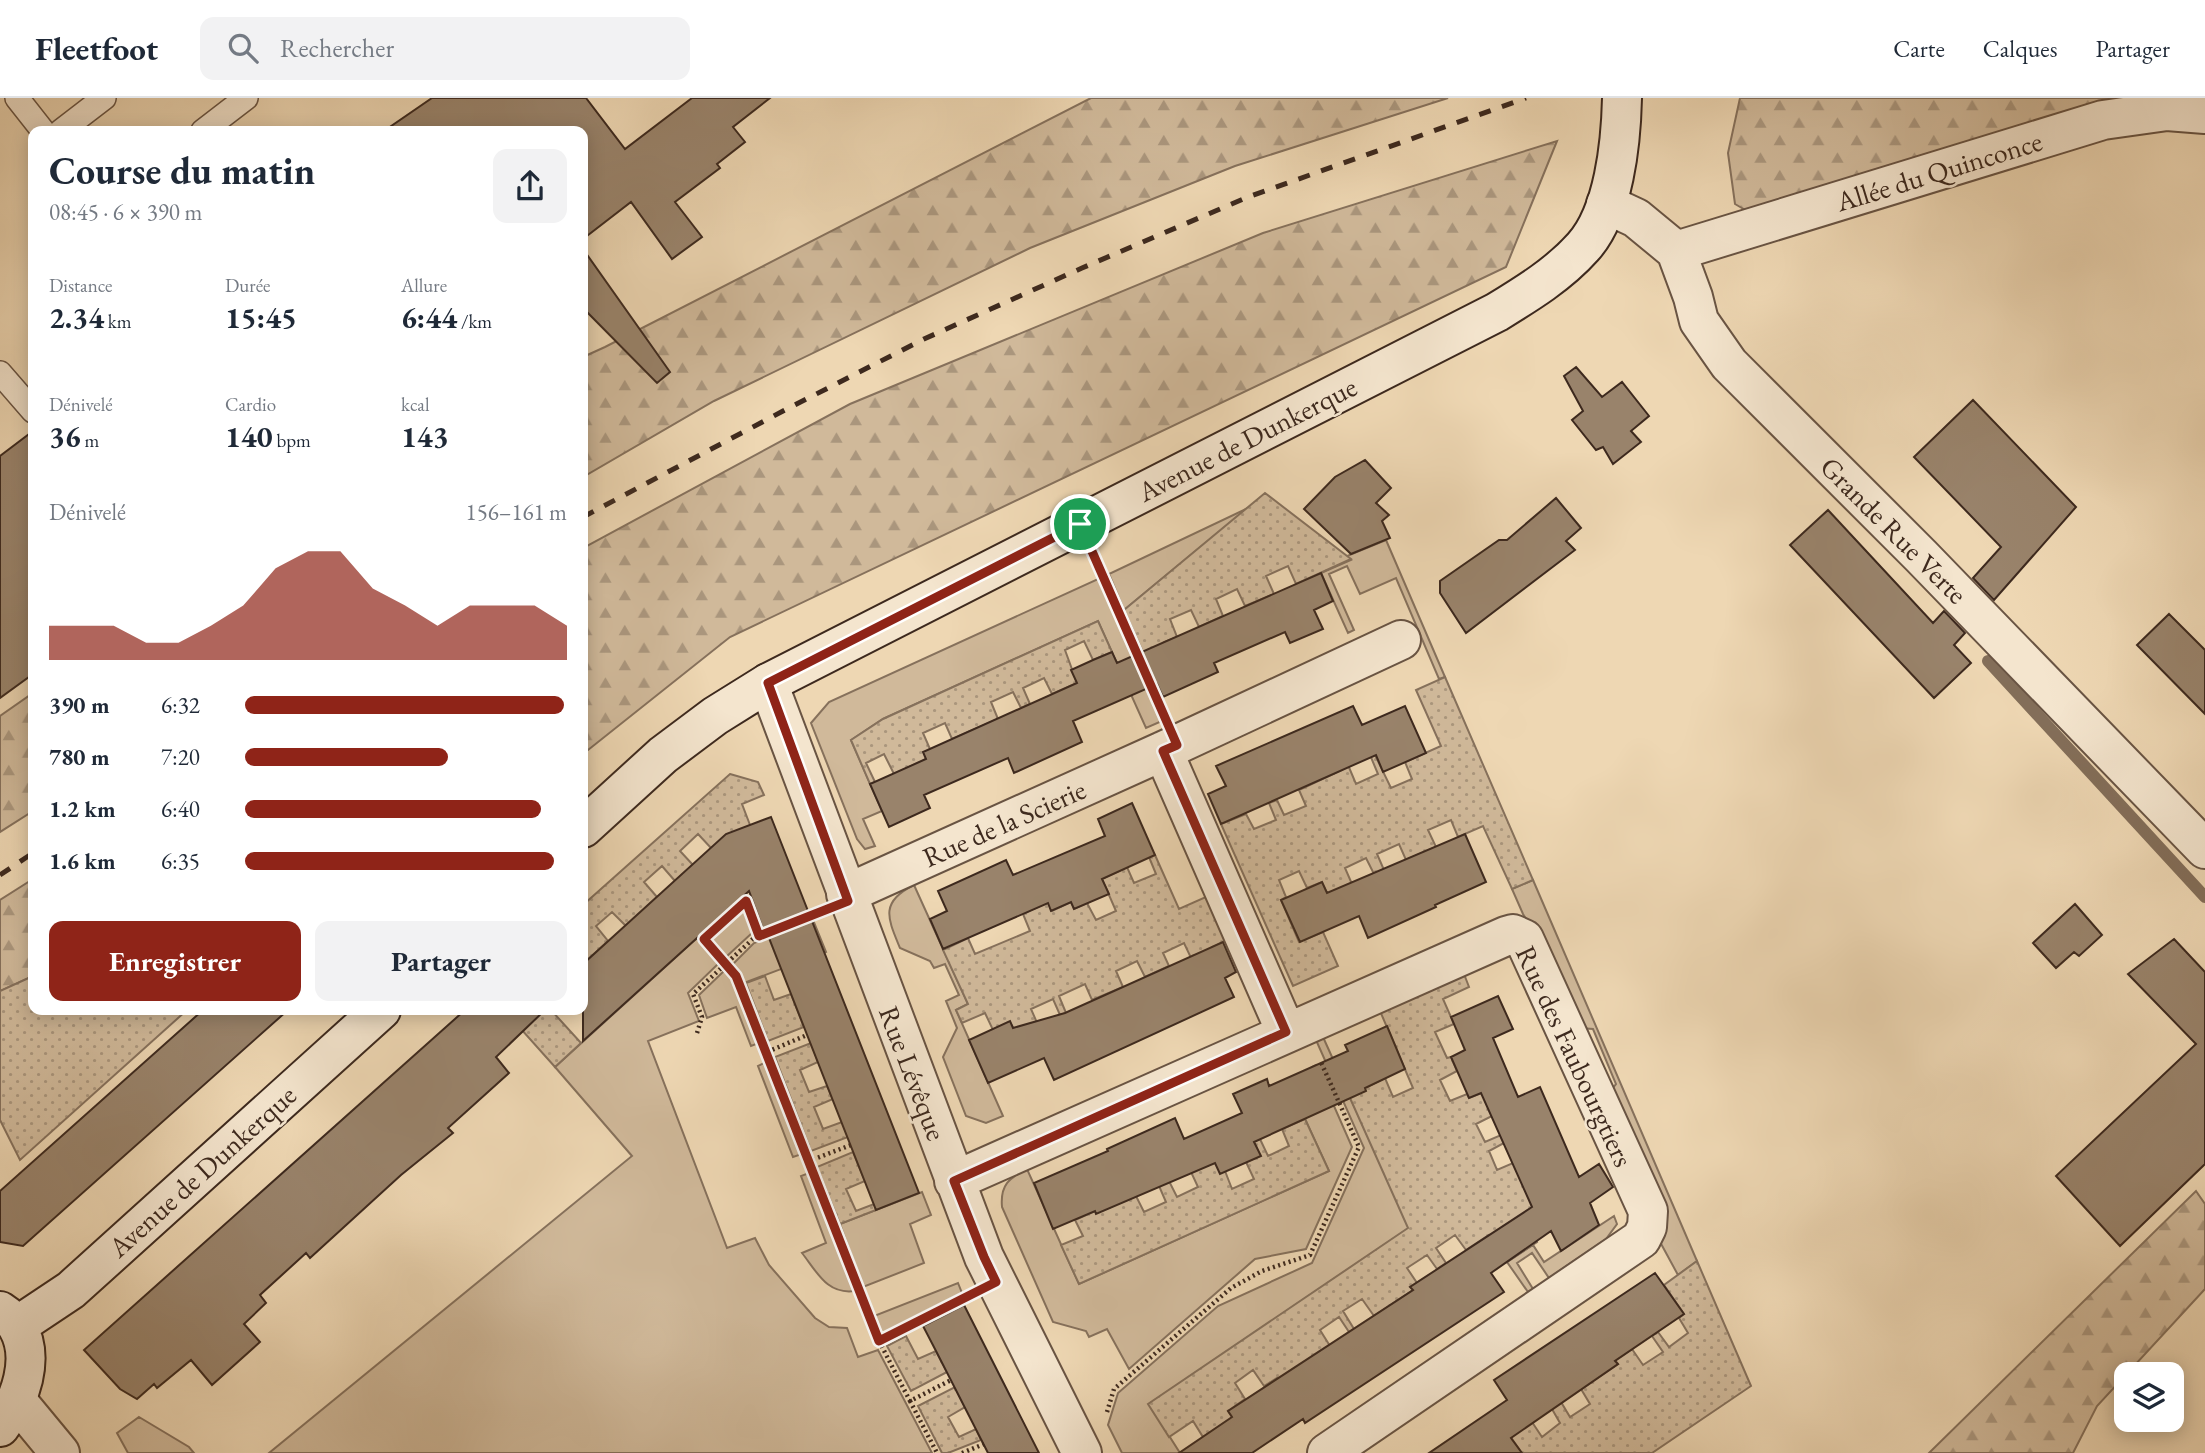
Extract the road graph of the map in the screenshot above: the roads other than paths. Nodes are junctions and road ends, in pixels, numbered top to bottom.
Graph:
1 (17, 98) edge
2 (104, 98) edge
3 (246, 98) edge
4 (1622, 98) edge
5 (2205, 114) edge
6 (39, 126) edge
7 (68, 126) edge
8 (210, 126) edge
9 (1606, 204) junction
10 (1676, 251) junction
11 (0, 373) edge
12 (28, 405) edge
13 (1401, 640) dead end
14 (768, 683) junction
15 (1170, 748) junction
16 (588, 823) edge
17 (2205, 849) edge
18 (847, 898) junction
19 (375, 1015) edge
20 (1295, 1028) junction
21 (954, 1181) junction
22 (9, 1319) edge
23 (8, 1414) edge
24 (60, 1453) edge
25 (1082, 1453) edge
26 (1327, 1453) edge

1 - 6 lane
2 - 7 lane
3 - 8 lane
4 - 9 street, Avenue de Dunkerque
5 - 10 street, Allée du Quinconce
9 - 10 street, Grande Rue Verte
9 - 14 street, Avenue de Dunkerque
10 - 17 street, Grande Rue Verte
11 - 12 lane
13 - 15 street, Rue de la Scierie
14 - 16 street, Avenue de Dunkerque
14 - 18 street, Rue Lévêque
15 - 18 street, Rue de la Scierie
15 - 20 street
18 - 21 street, Rue Lévêque
19 - 22 street, Avenue de Dunkerque
20 - 21 street, Rue des Faubourgtiers
20 - 26 street, Rue des Faubourgtiers
21 - 25 street, Rue Lévêque
22 - 23 street, Avenue de Dunkerque
23 - 24 street

